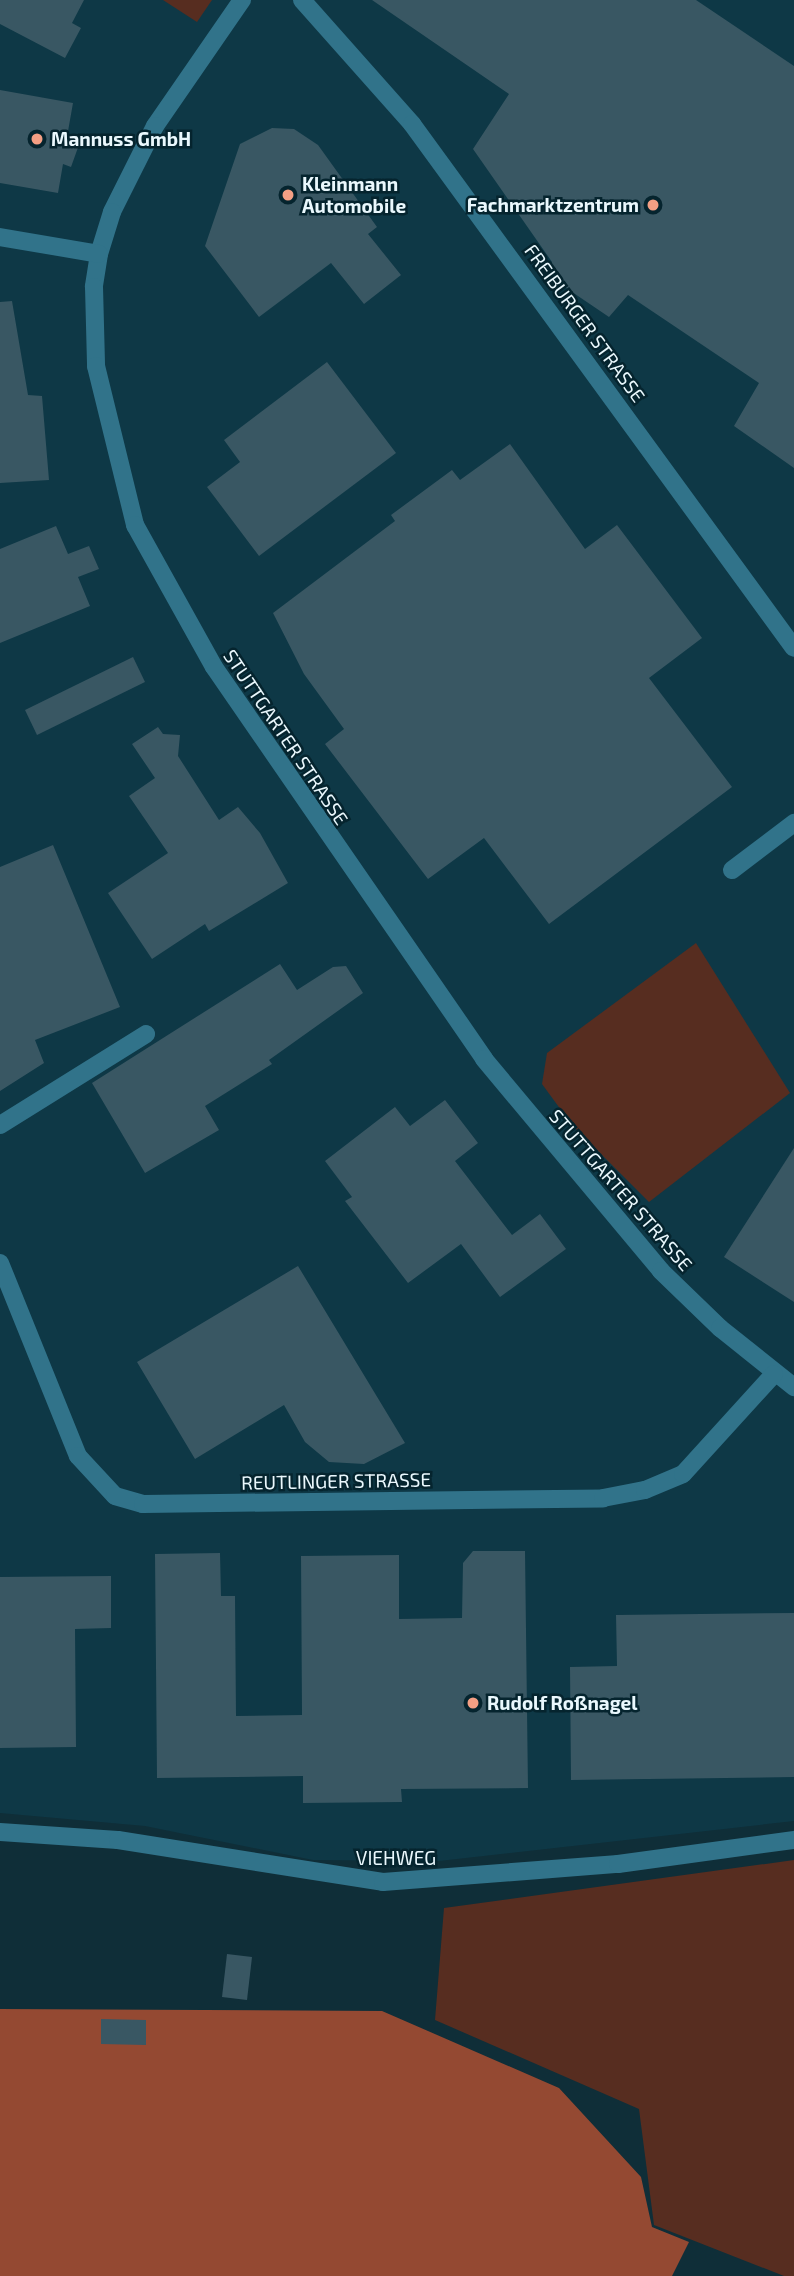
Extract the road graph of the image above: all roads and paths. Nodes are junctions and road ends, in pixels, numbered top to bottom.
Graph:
1 (242, 0) edge
2 (302, 0) edge
3 (0, 237) edge
4 (99, 254) junction
5 (794, 648) edge
6 (794, 823) edge
7 (732, 870) dead end
8 (146, 1034) dead end
9 (0, 1125) edge
10 (0, 1263) edge
11 (774, 1374) junction
12 (794, 1387) edge
13 (0, 1832) edge
14 (794, 1840) edge

1 - 4 street, STUTTGARTER STRASSE
2 - 5 street, FREIBURGER STRASSE
3 - 4 street
4 - 11 street, STUTTGARTER STRASSE
6 - 7 street
8 - 9 street
10 - 11 street, REUTLINGER STRASSE
11 - 12 street, STUTTGARTER STRASSE
13 - 14 street, VIEHWEG

